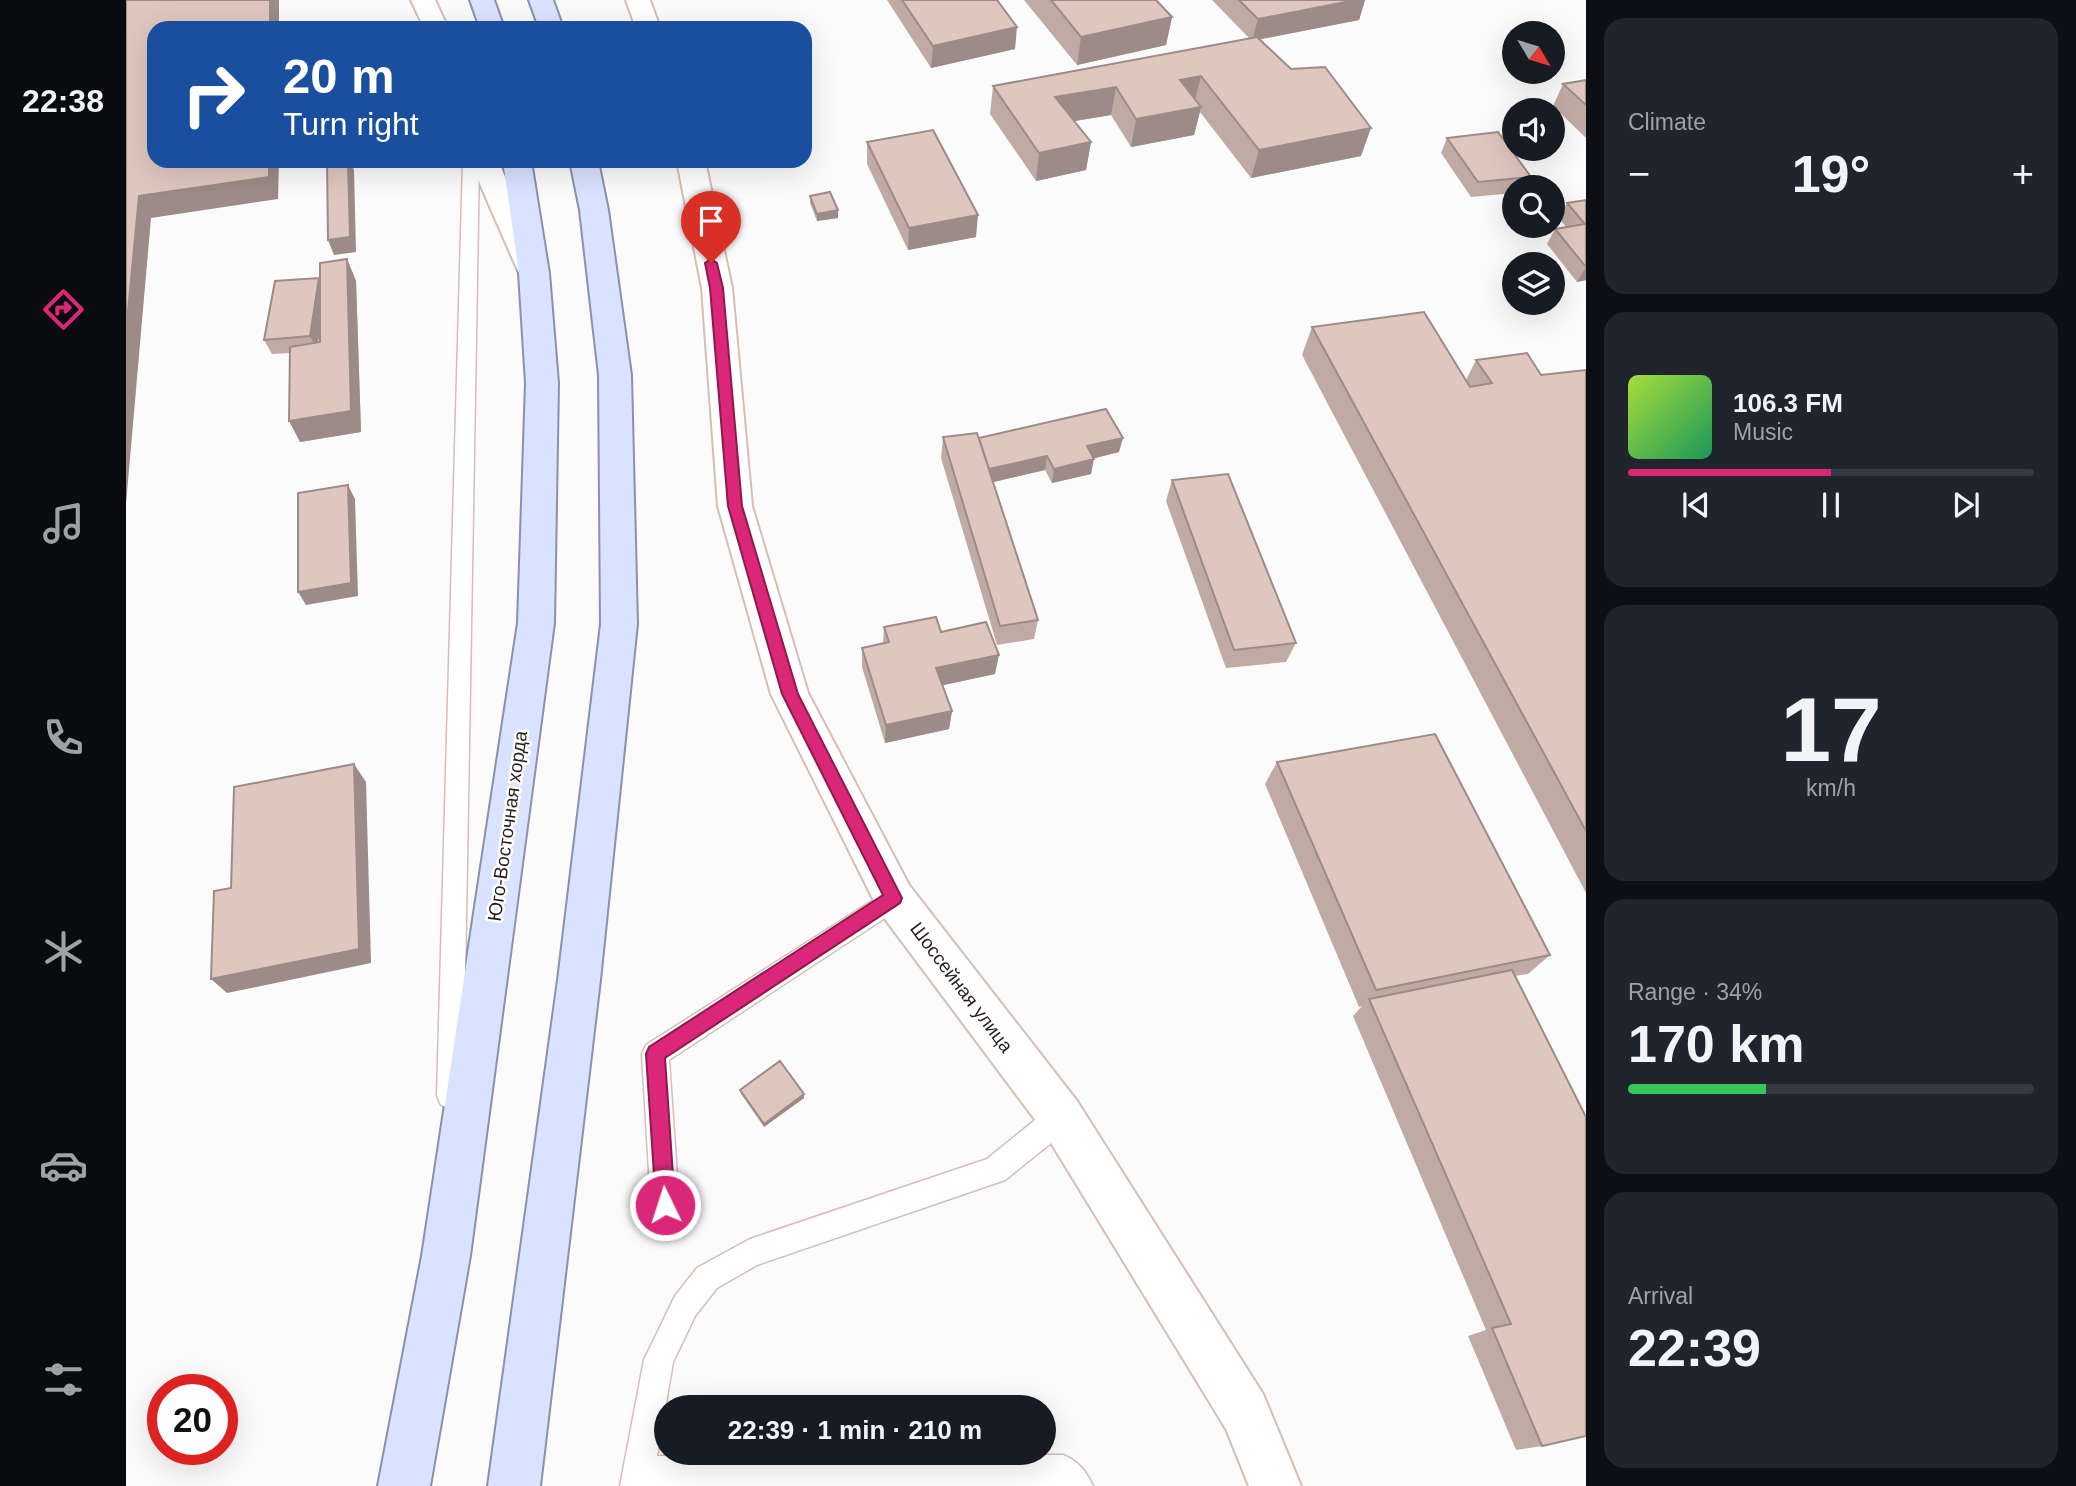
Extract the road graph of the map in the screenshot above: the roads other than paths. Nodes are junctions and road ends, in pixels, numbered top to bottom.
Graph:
1 (423, 0) edge
2 (482, 0) edge
3 (541, 0) edge
4 (638, 0) edge
5 (433, 21) edge
6 (490, 21) edge
7 (548, 21) edge
8 (646, 21) edge
9 (471, 168) edge
10 (487, 168) edge
11 (518, 168) edge
12 (585, 168) edge
13 (692, 168) edge
14 (534, 273) junction
15 (894, 898) junction
16 (1060, 1117) junction
17 (665, 1205) dead end
18 (446, 1256) junction
19 (637, 1478) edge
20 (404, 1486) edge
21 (514, 1486) edge
22 (1077, 1486) edge
23 (1275, 1486) edge

1 - 5 main road
2 - 6 main road
3 - 7 main road
4 - 8 main road
9 - 18 lane
10 - 14 main road
11 - 14 main road, Юго-Восточная хорда
12 - 21 main road
13 - 15 main road, Шоссейная улица
14 - 18 main road, Юго-Восточная хорда
15 - 16 main road, Шоссейная улица
15 - 17 lane
16 - 19 lane
16 - 23 main road, Шоссейная улица
18 - 20 main road, Юго-Восточная хорда
19 - 22 lane

